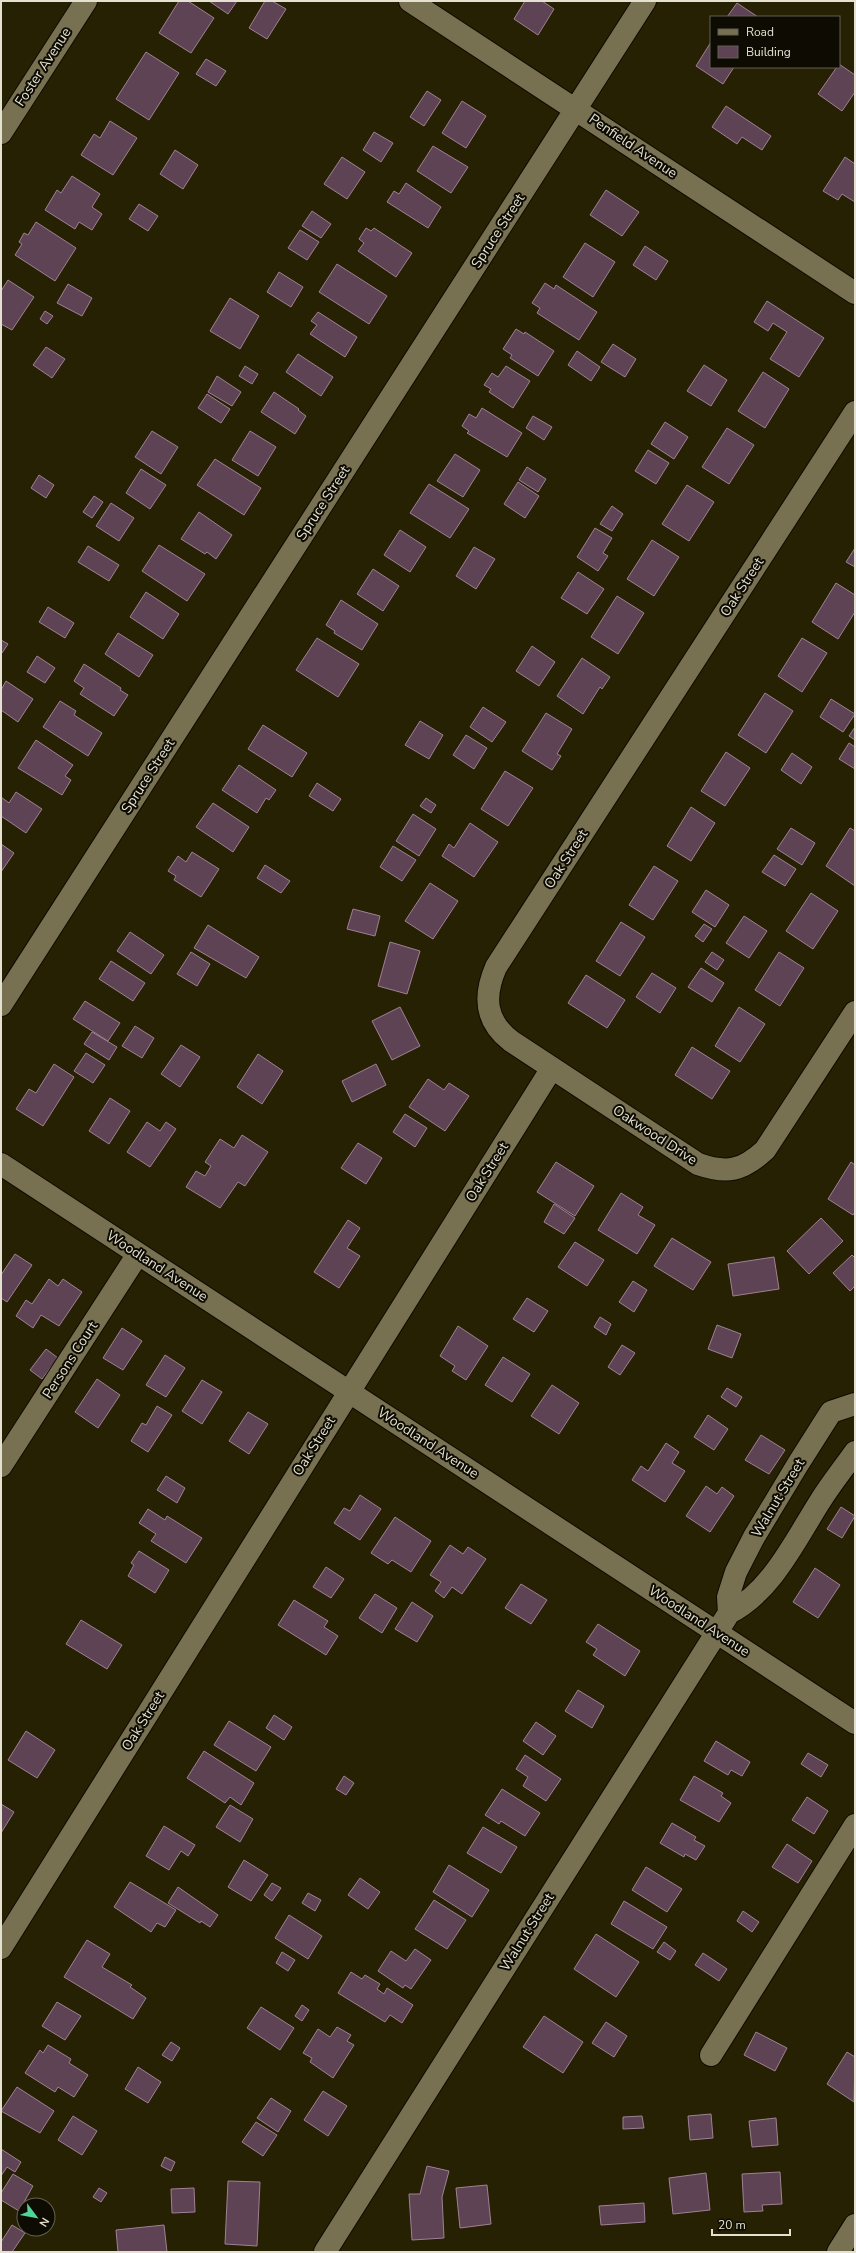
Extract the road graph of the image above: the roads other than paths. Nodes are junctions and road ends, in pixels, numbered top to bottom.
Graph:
1 (86, 1) edge
2 (410, 1) edge
3 (645, 1) edge
4 (576, 109) junction
5 (1, 133) edge
6 (855, 293) edge
7 (855, 412) edge
8 (1, 1005) edge
9 (855, 1012) edge
10 (552, 1068) junction
11 (1, 1164) edge
12 (138, 1254) junction
13 (348, 1391) junction
14 (855, 1404) edge
15 (855, 1452) edge
16 (1, 1466) edge
17 (729, 1613) junction
18 (716, 1632) junction
19 (855, 1724) edge
20 (855, 1825) edge
21 (1, 1948) edge
22 (711, 2055) dead end
23 (855, 2225) edge
24 (325, 2252) edge
25 (838, 2252) edge

1 - 5 street, Foster Avenue
2 - 4 street, Penfield Avenue
3 - 4 street, Spruce Street
4 - 6 street, Penfield Avenue
4 - 8 street, Spruce Street
7 - 10 street, Oak Street
9 - 10 street, Oakwood Drive
10 - 13 street, Oak Street
11 - 12 street, Woodland Avenue
12 - 13 street, Woodland Avenue
12 - 16 street, Persons Court
13 - 18 street, Woodland Avenue
13 - 21 street, Oak Street
14 - 17 street, Walnut Street
15 - 17 street, Walnut Street
17 - 18 street, Walnut Street
18 - 19 street, Woodland Avenue
18 - 24 street, Walnut Street
20 - 22 street
23 - 25 street

